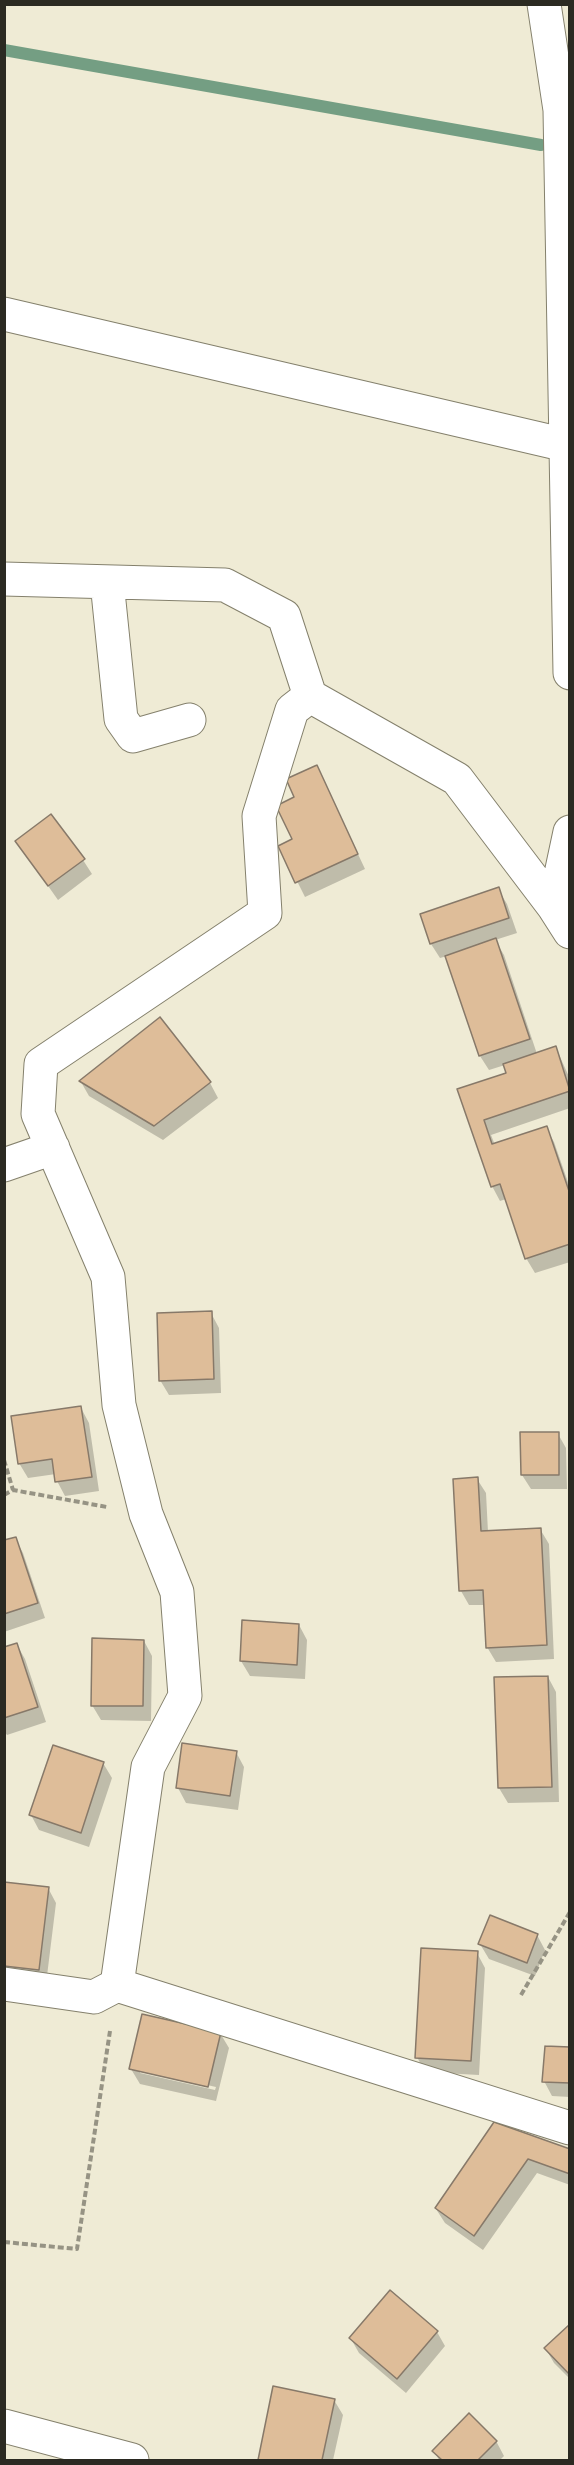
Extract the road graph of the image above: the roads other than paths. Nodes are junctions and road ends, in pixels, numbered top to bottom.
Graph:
1 (544, 4) edge
2 (4, 314) edge
3 (567, 446) edge
4 (4, 579) edge
5 (106, 582) junction
6 (570, 673) edge
7 (310, 696) junction
8 (189, 720) dead end
9 (570, 832) edge
10 (562, 920) edge
11 (52, 1148) junction
12 (4, 1165) edge
13 (4, 1984) edge
14 (117, 1985) junction
15 (570, 2128) edge
16 (4, 2426) edge
17 (46, 2448) edge
18 (132, 2460) edge

1 - 3 street
2 - 3 street
3 - 6 street
4 - 5 street
5 - 7 street
5 - 8 street
7 - 10 street
7 - 11 street
9 - 10 street
11 - 12 street
11 - 14 street
13 - 14 street
14 - 15 street
16 - 17 street
17 - 18 street

